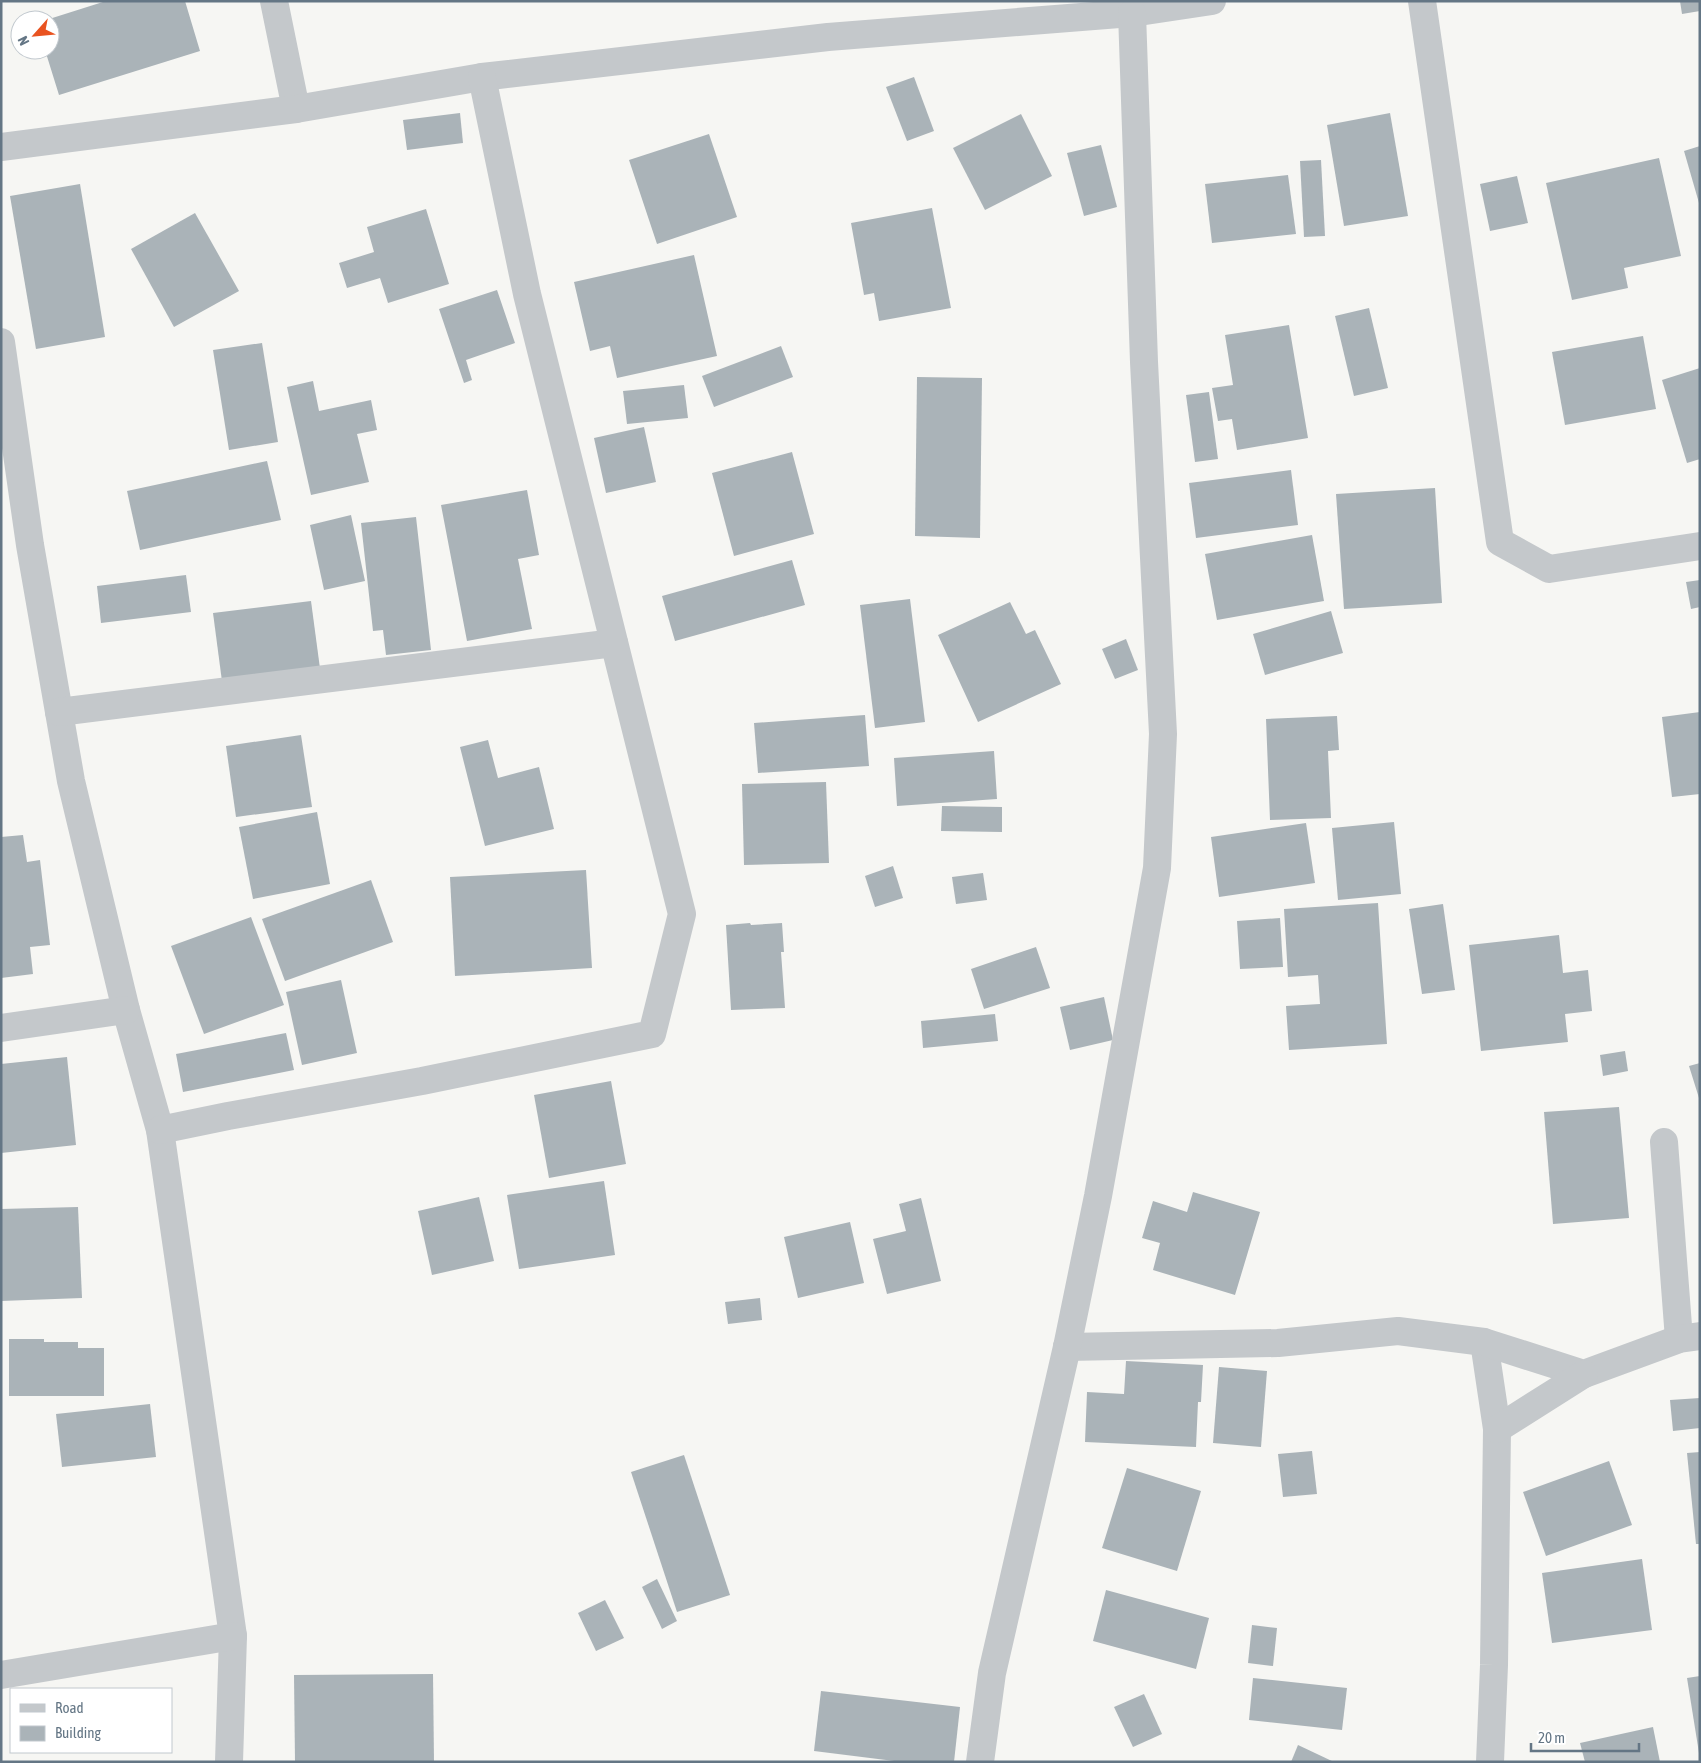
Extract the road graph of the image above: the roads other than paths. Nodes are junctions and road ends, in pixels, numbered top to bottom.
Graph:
1 (274, 1) edge
2 (1212, 1) edge
3 (1422, 1) edge
4 (1132, 13) junction
5 (482, 77) junction
6 (296, 109) junction
7 (1, 147) edge
8 (1, 342) edge
9 (1700, 546) edge
10 (614, 643) junction
11 (59, 712) junction
12 (126, 1010) junction
13 (1, 1028) edge
14 (160, 1130) junction
15 (1664, 1142) dead end
16 (1689, 1338) edge
17 (1484, 1342) junction
18 (1068, 1347) junction
19 (1584, 1374) junction
20 (1497, 1429) junction
21 (233, 1636) junction
22 (1, 1674) edge
23 (229, 1762) edge
24 (980, 1762) edge
25 (1490, 1762) edge

1 - 6 street
2 - 4 street
3 - 9 street
4 - 5 street
4 - 18 street
5 - 6 street
5 - 10 street
6 - 7 street
8 - 11 street
10 - 11 street
10 - 14 street
11 - 12 street
12 - 13 street
12 - 14 street
14 - 21 street
15 - 16 street
16 - 19 street
17 - 18 street
17 - 19 street
17 - 20 street
18 - 24 street
19 - 20 street
20 - 25 street
21 - 22 street
21 - 23 street

